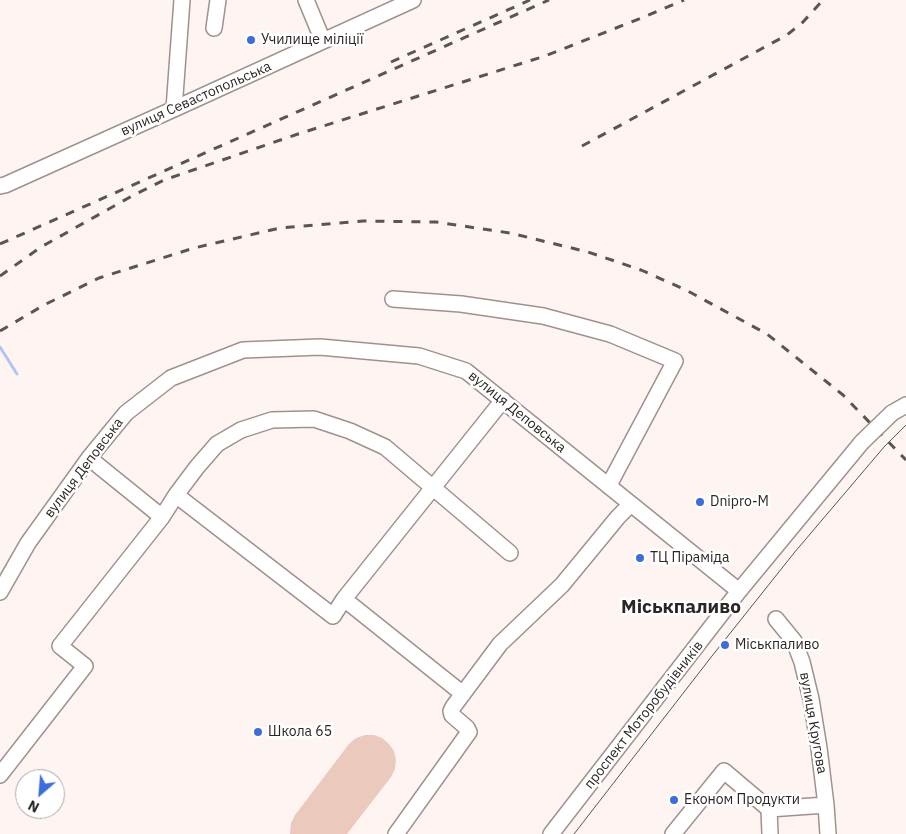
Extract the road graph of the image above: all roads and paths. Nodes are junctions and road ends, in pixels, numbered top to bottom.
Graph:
1 (182, 0) edge
2 (218, 0) edge
3 (306, 0) edge
4 (413, 0) edge
5 (214, 28) dead end
6 (323, 42) junction
7 (174, 109) junction
8 (3, 186) edge
9 (393, 299) dead end
10 (503, 400) junction
11 (906, 405) edge
12 (89, 458) junction
13 (609, 485) junction
14 (433, 488) junction
15 (176, 495) junction
16 (631, 504) junction
17 (162, 517) junction
18 (510, 553) dead end
19 (739, 591) junction
20 (0, 592) edge
21 (344, 599) junction
22 (776, 619) dead end
23 (463, 694) junction
24 (0, 775) edge
25 (826, 806) junction
26 (769, 809) junction
27 (396, 834) edge
28 (551, 834) edge
29 (673, 834) edge
30 (770, 834) edge
31 (828, 834) edge

1 - 7 street
2 - 5 street
3 - 6 street
4 - 6 street, вулиця Севастопольська
6 - 7 street, вулиця Севастопольська
7 - 8 street, вулиця Севастопольська
9 - 13 street
10 - 12 street, вулиця Деповська
10 - 13 street, вулиця Деповська
10 - 14 street
11 - 19 street, проспект Моторобудівників, bridge
12 - 17 street
12 - 20 street, вулиця Деповська
13 - 16 street, вулиця Деповська
14 - 15 street
14 - 18 street
14 - 21 street
15 - 17 street
15 - 21 street
16 - 19 street, вулиця Деповська
16 - 23 street
17 - 24 street
19 - 28 street, проспект Моторобудівників
21 - 23 street
22 - 25 street, вулиця Кругова
23 - 27 street
25 - 26 street
25 - 31 street, вулиця Кругова
26 - 29 street
26 - 30 street

